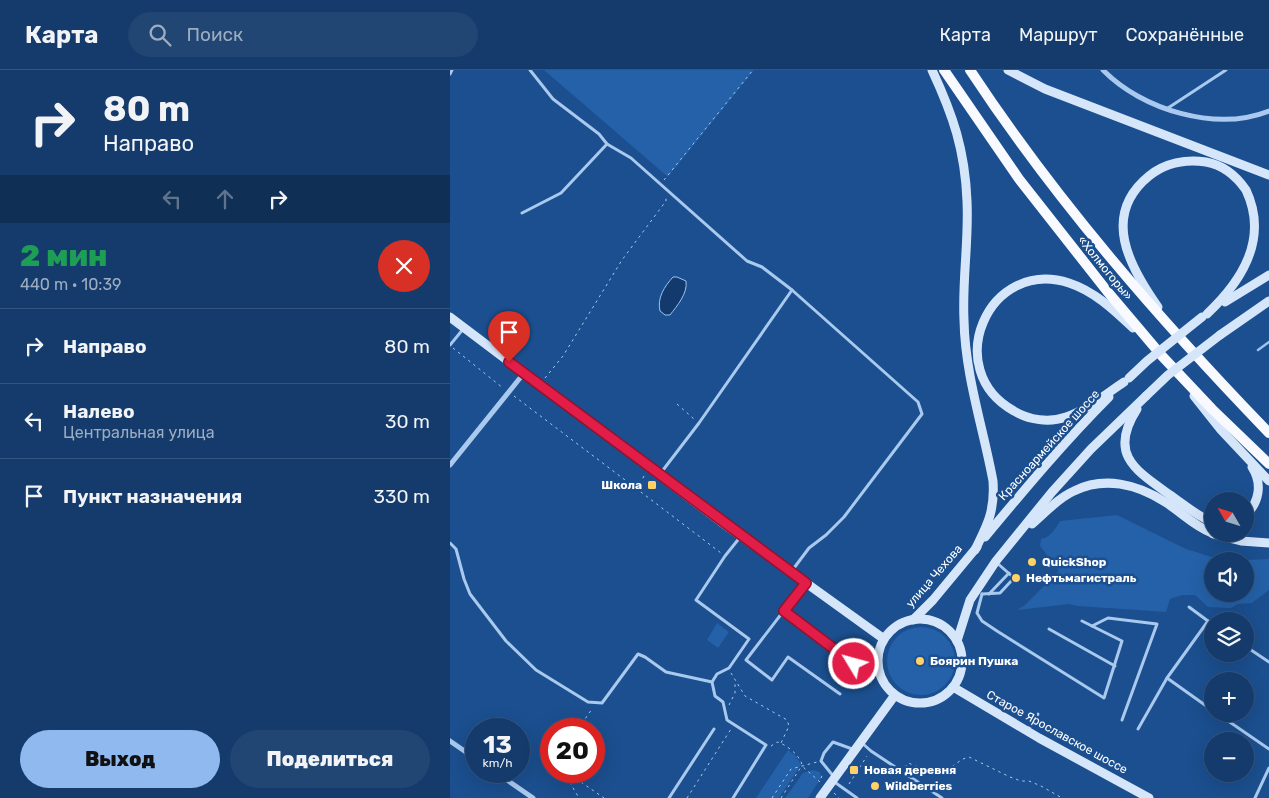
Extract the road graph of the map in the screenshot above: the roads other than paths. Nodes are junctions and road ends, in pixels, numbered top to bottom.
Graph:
1 (452, 70) edge
2 (530, 70) edge
3 (932, 70) edge
4 (944, 70) edge
5 (970, 70) edge
6 (1008, 70) edge
7 (1103, 70) edge
8 (1226, 70) edge
9 (450, 74) edge
10 (1167, 109) junction
11 (1269, 111) edge
12 (607, 144) junction
13 (1269, 175) edge
14 (522, 213) dead end
15 (1269, 270) edge
16 (1269, 275) edge
17 (792, 290) junction
18 (1237, 294) junction
19 (1269, 301) edge
20 (1205, 315) junction
21 (450, 317) edge
22 (464, 328) junction
23 (1183, 342) junction
24 (450, 345) edge
25 (1165, 359) junction
26 (524, 373) junction
27 (1126, 380) junction
28 (1146, 396) junction
29 (1269, 433) edge
30 (1244, 455) junction
31 (450, 464) edge
32 (1269, 464) edge
33 (660, 474) junction
34 (1269, 481) edge
35 (1254, 504) edge
36 (1204, 518) edge
37 (1204, 529) edge
38 (741, 536) junction
39 (1012, 541) junction
40 (1254, 542) edge
41 (450, 543) edge
42 (1269, 543) edge
43 (975, 550) junction
44 (996, 561) junction
45 (791, 572) junction
46 (1009, 573) junction
47 (806, 583) junction
48 (979, 591) junction
49 (988, 594) junction
50 (1189, 607) dead end
51 (784, 611) junction
52 (1204, 618) edge
53 (913, 620) junction
54 (1082, 620) dead end
55 (1092, 626) junction
56 (1204, 627) edge
57 (1049, 629) dead end
58 (884, 639) junction
59 (957, 641) junction
60 (1254, 652) edge
61 (1269, 662) edge
62 (854, 664) dead end
63 (1115, 666) junction
64 (1167, 678) junction
65 (712, 682) junction
66 (953, 687) junction
67 (840, 694) dead end
68 (894, 695) junction
69 (1204, 704) edge
70 (1038, 714) dead end
71 (1122, 720) dead end
72 (1230, 722) edge
73 (714, 728) dead end
74 (1138, 729) dead end
75 (1027, 731) junction
76 (450, 741) edge
77 (862, 742) junction
78 (1269, 749) edge
79 (855, 750) junction
80 (465, 751) edge
81 (1269, 768) edge
82 (833, 779) junction
83 (511, 783) edge
84 (533, 798) edge
85 (669, 798) edge
86 (733, 798) edge
87 (820, 798) edge
88 (857, 798) edge
89 (942, 798) edge
90 (1149, 798) edge
91 (1255, 798) edge

1 - 9 lane
2 - 12 lane
3 - 43 main road
4 - 25 highway, «Холмогоры»
5 - 23 highway, «Холмогоры»
6 - 13 main road
7 - 10 street
8 - 10 lane
10 - 11 street
12 - 14 lane
12 - 17 lane
15 - 18 main road
16 - 18 main road, Красноармейское шоссе
17 - 33 lane
17 - 45 lane
18 - 20 main road, Красноармейское шоссе
19 - 28 main road, bridge
20 - 23 main road
20 - 27 main road, Красноармейское шоссе, bridge
21 - 22 main road
22 - 24 lane
22 - 26 main road
23 - 29 highway, «Холмогоры»
25 - 27 main road
25 - 30 main road
25 - 32 highway, «Холмогоры»
26 - 31 street
26 - 33 main road
27 - 43 main road, Красноармейское шоссе
28 - 36 main road
28 - 39 main road
30 - 34 main road
30 - 35 main road
33 - 38 main road
37 - 39 main road
38 - 45 main road
38 - 65 lane
39 - 44 main road
40 - 42 main road
41 - 65 lane
43 - 53 main road, улица Чехова
44 - 46 lane
44 - 48 main road
45 - 47 main road
46 - 49 lane
46 - 49 lane
47 - 51 lane
47 - 58 main road
48 - 49 lane
48 - 59 main road
48 - 63 lane
50 - 52 lane
51 - 62 lane
51 - 67 lane
53 - 58 main road
53 - 59 main road
54 - 55 lane
55 - 63 lane
55 - 71 lane
56 - 64 lane
57 - 63 lane
58 - 68 main road
59 - 66 main road
60 - 61 lane
64 - 69 lane
64 - 74 lane
65 - 86 lane
66 - 68 main road
66 - 75 main road, Старое Ярославское шоссе
68 - 77 main road
70 - 75 lane
72 - 78 lane
73 - 85 lane
75 - 90 main road, Старое Ярославское шоссе
76 - 80 street
77 - 79 main road
77 - 89 lane
79 - 82 main road
79 - 82 lane
81 - 91 lane
82 - 87 main road
82 - 88 lane
83 - 84 street

